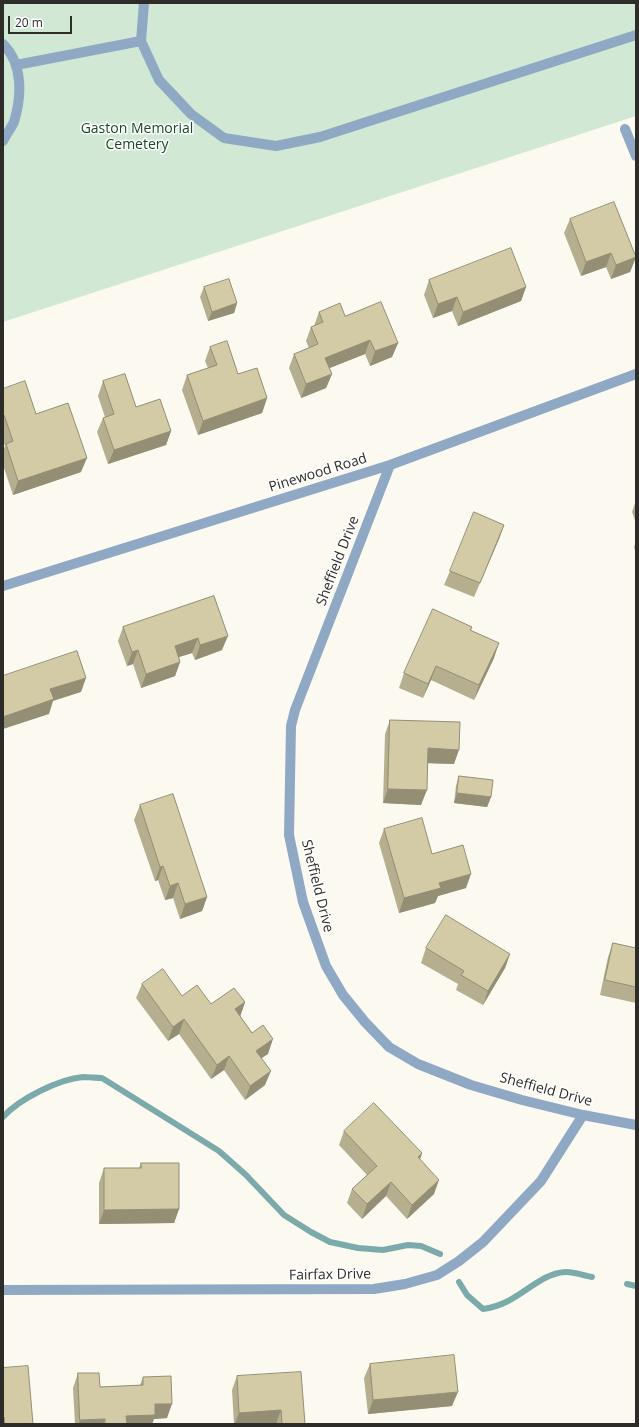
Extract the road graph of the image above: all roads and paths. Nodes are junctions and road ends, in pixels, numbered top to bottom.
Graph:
1 (144, 3) edge
2 (636, 35) edge
3 (141, 41) junction
4 (3, 44) edge
5 (16, 65) junction
6 (625, 129) dead end
7 (3, 141) edge
8 (636, 156) edge
9 (636, 374) edge
10 (390, 465) junction
11 (3, 586) edge
12 (583, 1115) junction
13 (636, 1126) edge
14 (3, 1290) edge

1 - 3 street
2 - 3 street
3 - 5 street
4 - 5 street
5 - 7 street
6 - 8 street
9 - 10 street, Pinewood Road
10 - 11 street, Pinewood Road
10 - 12 street, Sheffield Drive
12 - 13 street, Sheffield Drive
12 - 14 street, Fairfax Drive

